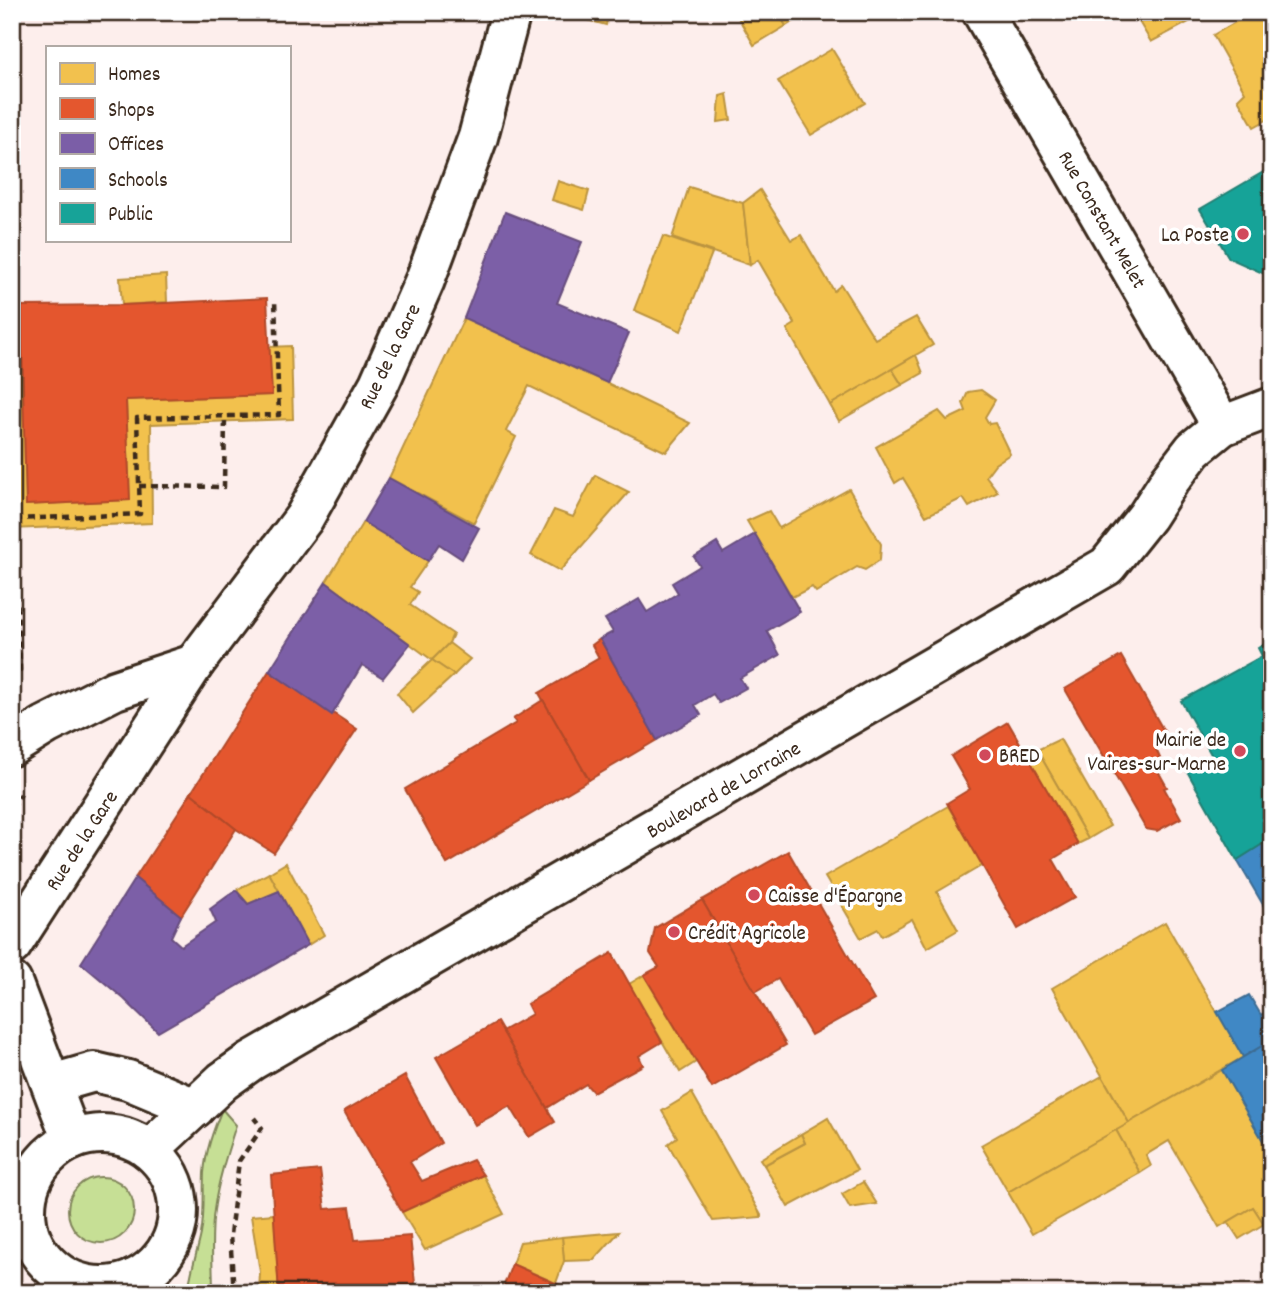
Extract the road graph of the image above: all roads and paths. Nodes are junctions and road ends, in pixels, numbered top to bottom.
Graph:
1 (511, 12) edge
2 (982, 12) edge
3 (275, 300) dead end
4 (1272, 407) edge
5 (225, 416) junction
6 (1222, 426) junction
7 (139, 486) junction
8 (15, 519) dead end
9 (15, 529) dead end
10 (194, 664) junction
11 (12, 681) edge
12 (12, 746) edge
13 (12, 945) edge
14 (12, 982) edge
15 (52, 1084) junction
16 (195, 1108) junction
17 (246, 1108) dead end
18 (72, 1140) junction
19 (149, 1150) junction
20 (24, 1251) edge
21 (137, 1286) edge
22 (234, 1293) edge

1 - 10 street, Rue de la Gare
2 - 6 street, Rue Constant Melet
3 - 5 path
4 - 6 street, Boulevard de Lorraine
5 - 7 path
5 - 7 path
6 - 16 street, Boulevard de Lorraine
7 - 8 path
9 - 11 path
10 - 12 street
10 - 13 street, Rue de la Gare
14 - 15 street
15 - 16 street
15 - 18 street
16 - 19 street, Boulevard de Lorraine
17 - 22 path
18 - 19 street
18 - 20 street
19 - 21 street
20 - 21 street

